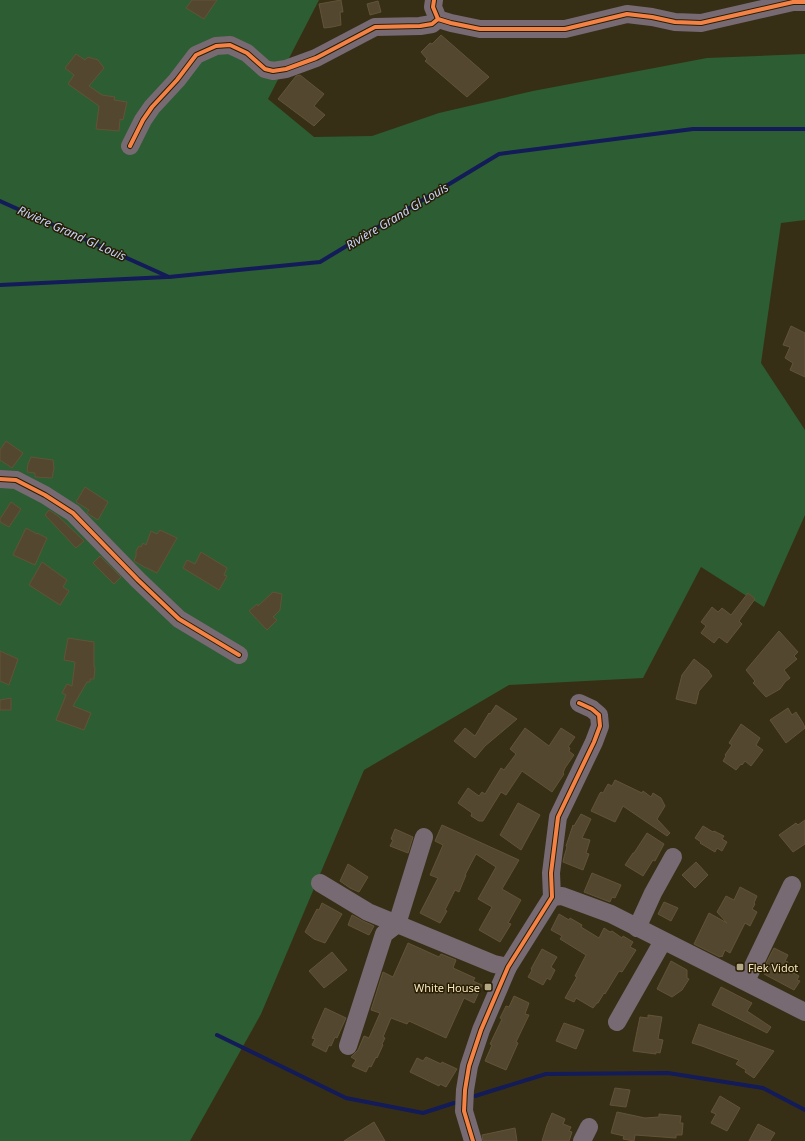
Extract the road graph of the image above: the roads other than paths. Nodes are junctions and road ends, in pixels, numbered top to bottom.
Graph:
1 (434, 0) edge
2 (805, 2) edge
3 (438, 19) junction
4 (130, 146) dead end
5 (0, 479) edge
6 (239, 655) dead end
7 (579, 703) dead end
8 (424, 837) dead end
9 (673, 857) dead end
10 (320, 883) dead end
11 (792, 885) dead end
12 (552, 897) junction
13 (397, 924) junction
14 (637, 928) junction
15 (663, 941) junction
16 (508, 967) junction
17 (746, 982) junction
18 (805, 1012) edge
19 (616, 1022) dead end
20 (348, 1046) dead end
21 (473, 1141) edge

1 - 3 street
2 - 3 street
3 - 4 street
5 - 6 street
7 - 12 street
8 - 13 street
9 - 14 street
10 - 13 street
11 - 17 street
12 - 14 street
12 - 16 street
13 - 16 street
13 - 20 street
14 - 15 street
15 - 17 street
15 - 19 street
16 - 21 street
17 - 18 street

